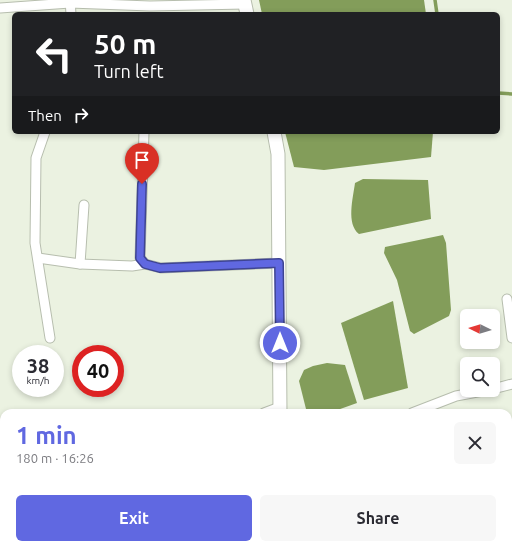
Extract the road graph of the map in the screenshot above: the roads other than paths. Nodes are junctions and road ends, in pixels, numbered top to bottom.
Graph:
1 (70, 2) edge
2 (246, 6) edge
3 (0, 8) edge
4 (150, 10) edge
5 (71, 12) edge
6 (44, 134) edge
7 (144, 134) edge
8 (274, 134) edge
9 (84, 205) dead end
10 (38, 258) junction
11 (279, 263) junction
12 (80, 264) junction
13 (145, 264) junction
14 (507, 299) dead end
15 (50, 338) dead end
16 (512, 338) edge
17 (512, 384) edge
18 (500, 387) edge
19 (460, 395) edge
20 (280, 409) edge
21 (422, 409) edge

1 - 3 street
1 - 4 street
1 - 5 street
2 - 4 street
6 - 10 street
7 - 13 street
8 - 11 street
9 - 12 street
10 - 12 street
10 - 15 street
11 - 13 street
11 - 20 street
12 - 13 street
14 - 16 street
17 - 18 street
19 - 21 street

